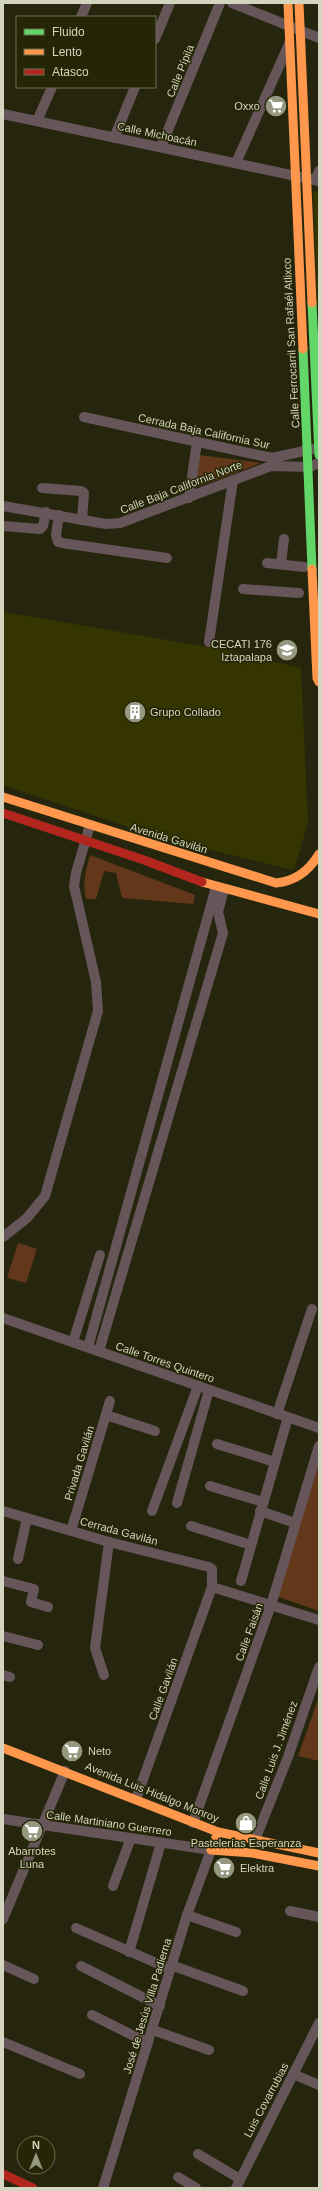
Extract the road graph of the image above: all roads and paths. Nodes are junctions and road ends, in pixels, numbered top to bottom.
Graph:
1 (87, 3) edge
2 (170, 3) edge
3 (220, 3) edge
4 (232, 3) edge
5 (288, 3) edge
6 (300, 5) edge
7 (81, 16) edge
8 (289, 25) junction
9 (300, 30) junction
10 (156, 37) edge
11 (319, 38) edge
12 (290, 42) junction
13 (52, 88) edge
14 (135, 88) edge
15 (3, 114) edge
16 (37, 121) junction
17 (114, 138) junction
18 (162, 147) junction
19 (236, 163) junction
20 (295, 176) junction
21 (315, 177) edge
22 (84, 417) dead end
23 (197, 442) junction
24 (319, 446) edge
25 (308, 452) junction
26 (319, 455) edge
27 (272, 462) junction
28 (319, 462) edge
29 (309, 467) junction
30 (233, 480) junction
31 (42, 488) dead end
32 (189, 498) junction
33 (3, 506) edge
34 (46, 512) junction
35 (59, 514) junction
36 (82, 520) junction
37 (3, 526) edge
38 (284, 539) dead end
39 (167, 558) dead end
40 (267, 563) dead end
41 (281, 564) junction
42 (304, 567) dead end
43 (243, 589) dead end
44 (299, 593) dead end
45 (209, 642) dead end
46 (319, 682) edge
47 (3, 796) edge
48 (3, 813) edge
49 (90, 825) junction
50 (85, 840) junction
51 (319, 854) edge
52 (220, 888) junction
53 (319, 914) edge
54 (3, 1236) edge
55 (100, 1254) dead end
56 (312, 1309) dead end
57 (3, 1318) edge
58 (73, 1342) junction
59 (88, 1348) junction
60 (99, 1351) junction
61 (198, 1386) junction
62 (209, 1390) junction
63 (110, 1401) dead end
64 (277, 1414) junction
65 (106, 1415) junction
66 (288, 1418) junction
67 (319, 1428) edge
68 (155, 1431) dead end
69 (217, 1444) dead end
70 (319, 1446) edge
71 (318, 1457) edge
72 (275, 1462) junction
73 (210, 1486) dead end
74 (177, 1503) dead end
75 (262, 1506) junction
76 (3, 1511) edge
77 (152, 1511) dead end
78 (27, 1518) junction
79 (295, 1523) junction
80 (191, 1526) dead end
81 (71, 1531) junction
82 (110, 1542) junction
83 (251, 1545) junction
84 (18, 1559) dead end
85 (3, 1581) edge
86 (241, 1581) dead end
87 (212, 1587) junction
88 (271, 1605) junction
89 (48, 1607) dead end
90 (319, 1620) edge
91 (3, 1636) edge
92 (38, 1645) dead end
93 (319, 1667) edge
94 (104, 1675) dead end
95 (3, 1748) edge
96 (65, 1771) junction
97 (136, 1800) junction
98 (3, 1819) edge
99 (193, 1823) junction
100 (42, 1826) junction
101 (218, 1832) junction
102 (131, 1838) junction
103 (255, 1840) junction
104 (161, 1843) junction
105 (211, 1850) junction
106 (319, 1853) edge
107 (319, 1866) edge
108 (113, 1886) dead end
109 (290, 1910) dead end
110 (187, 1915) junction
111 (319, 1917) edge
112 (3, 1919) edge
113 (76, 1928) dead end
114 (236, 1932) dead end
115 (129, 1952) junction
116 (3, 1965) edge
117 (81, 1966) dead end
118 (171, 1967) junction
119 (34, 1979) dead end
120 (242, 1991) dead end
121 (160, 2006) junction
122 (92, 2015) dead end
123 (319, 2023) edge
124 (152, 2030) junction
125 (3, 2042) edge
126 (148, 2043) junction
127 (209, 2050) dead end
128 (80, 2074) dead end
129 (294, 2074) junction
130 (319, 2085) edge
131 (198, 2154) dead end
132 (3, 2174) edge
133 (178, 2177) dead end
134 (238, 2183) edge
135 (33, 2188) edge
136 (103, 2188) edge
137 (196, 2188) edge

1 - 7 street
2 - 10 street
3 - 18 street, Calle Pípila
4 - 8 street
5 - 8 main road, Calle Ferrocarril San Rafaél Atlixco
6 - 9 main road, Calle Ferrocarril San Rafaél Atlixco
8 - 9 street
8 - 12 main road, Calle Ferrocarril San Rafaél Atlixco
9 - 11 street
9 - 21 main road, Calle Ferrocarril San Rafaél Atlixco
12 - 19 street
12 - 20 main road, Calle Ferrocarril San Rafaél Atlixco
13 - 16 street
14 - 17 street
15 - 16 street, Calle Michoacán
16 - 17 street, Calle Michoacán
17 - 18 street, Calle Michoacán
18 - 19 street, Calle Michoacán
19 - 20 street, Calle Michoacán
20 - 21 street, Calle Michoacán
20 - 25 main road, Calle Ferrocarril San Rafaél Atlixco
21 - 24 main road, Calle Ferrocarril San Rafaél Atlixco
22 - 23 street, Cerrada Baja California Sur
23 - 27 street, Cerrada Baja California Sur
23 - 32 street
24 - 25 street, Cerrada Baja California Sur
24 - 26 main road, Calle Ferrocarril San Rafaél Atlixco
25 - 27 street, Cerrada Baja California Sur
25 - 29 main road, Calle Ferrocarril San Rafaél Atlixco
27 - 29 street, Calle Baja California Norte
27 - 30 street, Calle Baja California Norte
28 - 29 street, Calle Baja California Norte
29 - 46 main road, Calle Ferrocarril San Rafaél Atlixco
30 - 32 street, Calle Baja California Norte
30 - 45 street
31 - 36 street
32 - 36 street, Calle Baja California Norte
33 - 34 street, Calle Baja California Norte
34 - 35 street, Calle Baja California Norte
34 - 37 street
35 - 36 street, Calle Baja California Norte
35 - 39 street
38 - 41 street
40 - 41 street
41 - 42 street
43 - 44 street
47 - 49 main road, Avenida Gavilán
48 - 50 main road
49 - 50 street
49 - 51 main road, Avenida Gavilán
50 - 52 main road
50 - 54 street
52 - 53 main road
52 - 59 street
52 - 60 street
55 - 58 street
56 - 64 street
57 - 58 street, Calle Torres Quintero
58 - 59 street, Calle Torres Quintero
59 - 60 street, Calle Torres Quintero
60 - 61 street, Calle Torres Quintero
61 - 62 street, Calle Torres Quintero
61 - 77 street
62 - 64 street, Calle Torres Quintero
62 - 74 street
63 - 65 street, Privada Gavilán
64 - 66 street, Calle Torres Quintero
65 - 68 street
65 - 81 street, Privada Gavilán
66 - 67 street, Calle Torres Quintero
66 - 72 street
69 - 72 street
70 - 71 street, Calle Faisán
71 - 79 street, Calle Faisán
72 - 75 street
73 - 75 street
75 - 79 street
75 - 83 street
76 - 78 street, Cerrada Gavilán
78 - 81 street, Cerrada Gavilán
78 - 84 street
79 - 88 street, Calle Faisán
80 - 83 street
81 - 82 street, Cerrada Gavilán
82 - 87 street, Cerrada Gavilán
82 - 94 street
83 - 86 street
85 - 89 street
87 - 88 street
87 - 97 street, Calle Gavilán
88 - 90 street
88 - 99 street, Calle Faisán
91 - 92 street
93 - 103 street, Calle Luis J. Jiménez
95 - 96 main road, Avenida Luis Hidalgo Monroy
96 - 97 main road, Avenida Luis Hidalgo Monroy
96 - 100 street
97 - 99 main road, Avenida Luis Hidalgo Monroy
98 - 100 street, Calle Martiniano Guerrero
99 - 101 main road, Avenida Luis Hidalgo Monroy
100 - 102 street, Calle Martiniano Guerrero
100 - 112 street
101 - 103 main road, Avenida Luis Hidalgo Monroy
101 - 105 main road, José de Jesús Villa Padierna
102 - 104 street, Calle Martiniano Guerrero
102 - 108 street
103 - 106 main road, Avenida Luis Hidalgo Monroy
104 - 105 street, Calle Martiniano Guerrero
104 - 115 street
105 - 107 main road
105 - 110 street, José de Jesús Villa Padierna
109 - 111 street
110 - 114 street
110 - 118 street, José de Jesús Villa Padierna
113 - 115 street
115 - 118 street
116 - 119 street
117 - 121 street
118 - 120 street
118 - 121 street, José de Jesús Villa Padierna
121 - 124 street, José de Jesús Villa Padierna
122 - 126 street
123 - 129 street, Luis Covarrubias
124 - 126 street, José de Jesús Villa Padierna
124 - 127 street
125 - 128 street
126 - 136 street, José de Jesús Villa Padierna
129 - 130 street
129 - 134 street, Luis Covarrubias
131 - 134 street
132 - 135 main road
133 - 137 street

